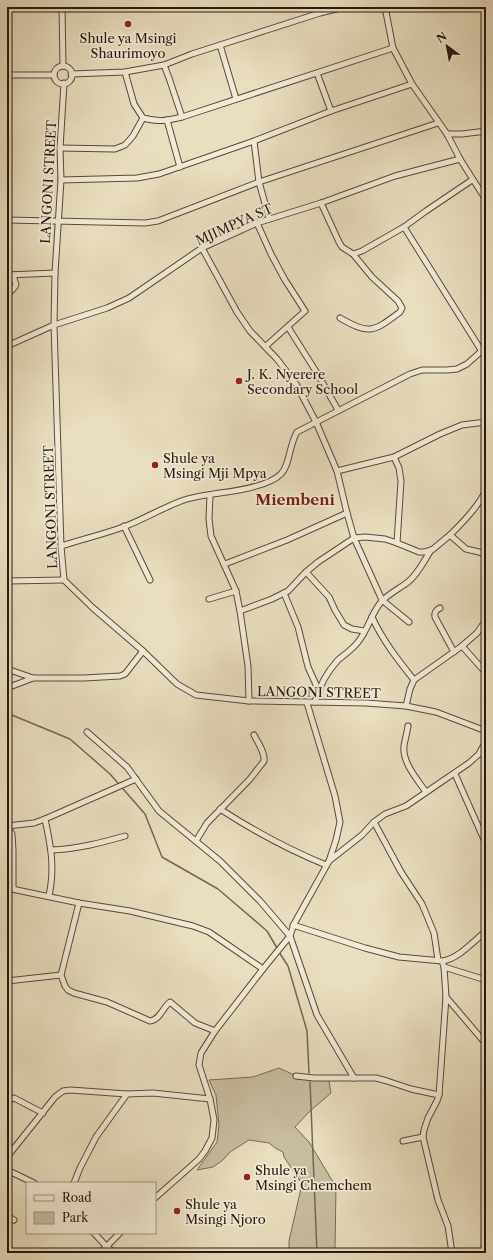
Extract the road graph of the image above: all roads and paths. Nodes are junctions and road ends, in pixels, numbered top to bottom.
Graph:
1 (62, 7) edge
2 (344, 7) edge
3 (385, 7) edge
4 (220, 45) junction
5 (393, 48) junction
6 (164, 65) junction
7 (63, 66) junction
8 (125, 72) junction
9 (317, 73) junction
10 (71, 74) junction
11 (7, 75) edge
12 (54, 75) junction
13 (64, 83) junction
14 (412, 84) junction
15 (236, 99) junction
16 (331, 111) junction
17 (182, 117) junction
18 (143, 118) junction
19 (167, 120) junction
20 (438, 123) junction
21 (486, 131) edge
22 (447, 134) junction
23 (254, 141) junction
24 (60, 148) junction
25 (460, 159) junction
26 (180, 167) junction
27 (61, 180) junction
28 (472, 180) junction
29 (259, 182) junction
30 (486, 200) edge
31 (321, 203) junction
32 (269, 218) junction
33 (7, 220) edge
34 (57, 221) junction
35 (257, 223) junction
36 (404, 227) junction
37 (202, 248) junction
38 (353, 254) junction
39 (55, 273) junction
40 (7, 275) edge
41 (13, 275) junction
42 (7, 294) edge
43 (340, 318) dead end
44 (54, 325) junction
45 (288, 327) junction
46 (7, 346) edge
47 (266, 346) junction
48 (484, 348) edge
49 (338, 410) junction
50 (316, 422) junction
51 (486, 422) edge
52 (394, 457) junction
53 (337, 471) junction
54 (486, 490) edge
55 (210, 495) junction
56 (347, 513) junction
57 (124, 526) junction
58 (450, 535) junction
59 (354, 538) junction
60 (397, 543) junction
61 (62, 546) junction
62 (432, 550) junction
63 (486, 555) edge
64 (225, 564) junction
65 (306, 572) junction
66 (64, 580) junction
67 (150, 580) dead end
68 (7, 581) edge
69 (236, 591) junction
70 (284, 593) junction
71 (209, 600) dead end
72 (382, 600) junction
73 (440, 608) dead end
74 (240, 611) junction
75 (372, 617) junction
76 (486, 620) edge
77 (409, 622) dead end
78 (364, 632) junction
79 (462, 646) junction
80 (143, 651) junction
81 (454, 652) junction
82 (7, 669) edge
83 (486, 673) edge
84 (33, 678) junction
85 (414, 680) junction
86 (7, 688) edge
87 (318, 689) junction
88 (249, 701) junction
89 (315, 702) junction
90 (307, 703) junction
91 (406, 706) junction
92 (408, 726) dead end
93 (486, 730) edge
94 (87, 732) dead end
95 (254, 735) dead end
96 (486, 741) edge
97 (455, 774) junction
98 (136, 779) junction
99 (426, 792) junction
100 (220, 809) junction
101 (45, 819) junction
102 (374, 822) junction
103 (7, 826) edge
104 (125, 836) dead end
105 (196, 841) junction
106 (486, 844) edge
107 (51, 850) junction
108 (328, 863) junction
109 (10, 888) edge
110 (49, 896) junction
111 (79, 904) junction
112 (293, 925) junction
113 (486, 931) edge
114 (290, 936) junction
115 (440, 961) junction
116 (444, 967) junction
117 (263, 969) junction
118 (61, 975) junction
119 (486, 980) edge
120 (7, 982) edge
121 (446, 997) junction
122 (215, 1031) junction
123 (486, 1044) edge
124 (296, 1076) dead end
125 (354, 1078) junction
126 (127, 1094) junction
127 (438, 1095) junction
128 (210, 1099) junction
129 (7, 1101) edge
130 (43, 1113) junction
131 (423, 1137) junction
132 (403, 1141) dead end
133 (7, 1157) edge
134 (7, 1170) edge
135 (32, 1182) edge
136 (74, 1182) edge
137 (156, 1197) edge
138 (7, 1216) edge
139 (14, 1220) dead end
140 (95, 1234) edge
141 (119, 1234) edge
142 (107, 1247) junction
143 (100, 1253) edge
144 (115, 1253) edge
145 (452, 1253) edge

1 - 7 street
2 - 4 street
3 - 5 street
4 - 6 street
4 - 15 street
5 - 9 street
5 - 14 street
6 - 8 street
6 - 17 street
7 - 10 street
7 - 12 street
8 - 10 street
8 - 18 street
9 - 15 street
9 - 16 street
10 - 13 street
11 - 12 street
12 - 13 street
13 - 24 street, LANGONI STREET
14 - 16 street
14 - 20 street
15 - 17 street
16 - 23 street
17 - 19 street
18 - 19 street
18 - 24 street
19 - 26 street
20 - 22 street
20 - 29 street
21 - 22 street
22 - 25 street
23 - 26 street
23 - 29 street
24 - 27 street, LANGONI STREET
25 - 28 street
25 - 31 street, MJIMPYA ST
26 - 27 street
27 - 34 street, LANGONI STREET
28 - 30 street
28 - 36 street
29 - 32 street
29 - 34 street
31 - 32 street, MJIMPYA ST
31 - 38 street
32 - 35 street, MJIMPYA ST
33 - 34 street
34 - 39 street, LANGONI STREET
35 - 37 street, MJIMPYA ST
35 - 45 street
36 - 38 street
36 - 48 street
37 - 44 street, MJIMPYA ST
37 - 47 street
38 - 43 street
39 - 41 street
39 - 44 street, LANGONI STREET
40 - 41 street
41 - 42 street
44 - 46 street, MJIMPYA ST
44 - 61 street, LANGONI STREET
45 - 47 street
45 - 49 street
47 - 50 street
48 - 49 street
49 - 50 street
50 - 53 street
50 - 55 street
51 - 52 street
52 - 53 street
52 - 60 street
53 - 56 street
54 - 58 street
55 - 57 street
55 - 64 street
56 - 59 street
56 - 64 street
57 - 61 street
57 - 67 street
58 - 62 street
58 - 63 street
59 - 60 street
59 - 65 street
59 - 72 street
60 - 62 street
61 - 66 street, LANGONI STREET
62 - 72 street
64 - 69 street
65 - 70 street
65 - 78 street
66 - 68 street
66 - 80 street, LANGONI STREET
69 - 71 street
69 - 74 street
70 - 74 street
70 - 87 street
72 - 75 street
72 - 77 street
73 - 81 street
74 - 88 street
75 - 78 street
75 - 85 street
76 - 79 street
78 - 87 street
79 - 81 street
79 - 83 street
80 - 84 street
80 - 88 street, LANGONI STREET
81 - 85 street
82 - 84 street
84 - 86 street
85 - 91 street
87 - 89 street
88 - 90 street, LANGONI STREET
89 - 90 street, LANGONI STREET
89 - 91 street, LANGONI STREET
90 - 108 street
91 - 93 street, LANGONI STREET
92 - 99 street
94 - 98 street
95 - 100 street
96 - 97 street
97 - 99 street
97 - 106 street
98 - 101 street
98 - 105 street
99 - 102 street
100 - 105 street
100 - 108 street
101 - 103 street
101 - 107 street
102 - 108 street
102 - 115 street
103 - 109 street
104 - 107 street
105 - 114 street
107 - 110 street
108 - 112 street
109 - 110 street
110 - 111 street
111 - 117 street
111 - 118 street
112 - 114 street
112 - 115 street
113 - 115 street
114 - 117 street
114 - 125 street
115 - 116 street
116 - 119 street
116 - 121 street
117 - 122 street
118 - 120 street
118 - 122 street
121 - 123 street
121 - 127 street
122 - 128 street
124 - 125 street
125 - 127 street
126 - 128 street
126 - 130 street
126 - 136 street
127 - 131 street
128 - 137 street
129 - 130 street
130 - 133 street
131 - 132 street
131 - 145 street
134 - 135 street
138 - 139 street
140 - 142 street
141 - 142 street
142 - 143 street
142 - 144 street

